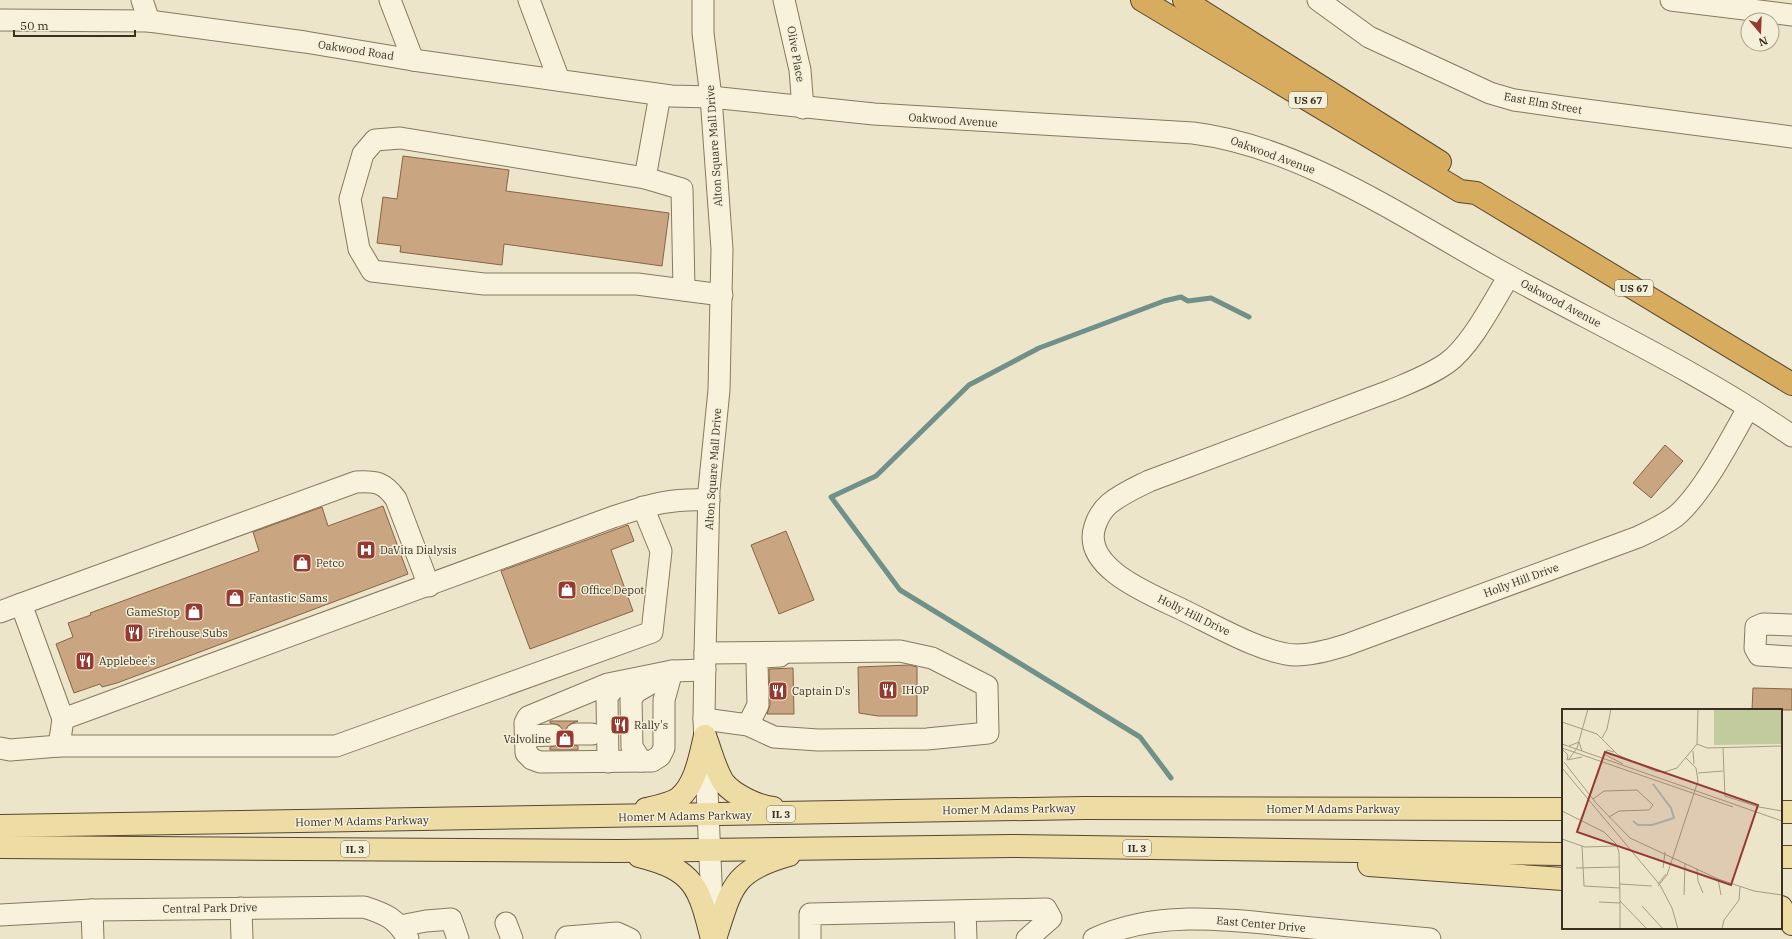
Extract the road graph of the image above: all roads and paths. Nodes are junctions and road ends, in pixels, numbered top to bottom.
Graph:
1 (142, 0) edge
2 (390, 0) edge
3 (528, 0) edge
4 (703, 0) edge
5 (784, 0) edge
6 (1142, 0) edge
7 (1184, 0) edge
8 (1318, 0) edge
9 (1671, 0) edge
10 (1792, 15) edge
11 (0, 20) edge
12 (149, 21) junction
13 (413, 60) junction
14 (559, 80) junction
15 (660, 95) junction
16 (711, 97) junction
17 (803, 108) junction
18 (1792, 137) edge
19 (645, 178) junction
20 (1476, 193) junction
21 (1509, 276) junction
22 (684, 290) junction
23 (722, 295) junction
24 (1792, 384) edge
25 (1748, 408) junction
26 (1792, 436) edge
27 (709, 500) junction
28 (643, 507) junction
29 (429, 586) junction
30 (21, 604) junction
31 (0, 612) edge
32 (1792, 625) edge
33 (802, 652) junction
34 (1792, 657) edge
35 (705, 661) junction
36 (663, 673) junction
37 (63, 719) junction
38 (748, 725) junction
39 (705, 728) junction
40 (553, 735) dead end
41 (526, 736) junction
42 (59, 746) junction
43 (0, 748) edge
44 (641, 761) junction
45 (608, 762) junction
46 (1562, 809) edge
47 (810, 813) junction
48 (708, 815) junction
49 (611, 817) junction
50 (0, 826) edge
51 (1012, 846) junction
52 (0, 847) edge
53 (813, 848) junction
54 (710, 850) junction
55 (619, 851) junction
56 (1562, 854) edge
57 (1562, 879) edge
58 (241, 908) junction
59 (1782, 908) edge
60 (92, 910) junction
61 (965, 911) junction
62 (0, 915) edge
63 (1792, 924) edge
64 (404, 932) edge
65 (1314, 933) edge
66 (93, 939) edge
67 (242, 939) edge
68 (458, 939) edge
69 (566, 939) edge
70 (630, 939) edge
71 (714, 939) edge
72 (810, 939) edge
73 (966, 939) edge
74 (1027, 939) edge
75 (1094, 939) edge
76 (1430, 939) edge

1 - 12 street
2 - 13 street
3 - 14 street
4 - 16 street, Alton Square Mall Drive
5 - 17 street, Olive Place
6 - 20 highway, US 67
7 - 20 highway, US 67
8 - 18 street, East Elm Street
9 - 10 street
11 - 12 street, Oakwood Road
12 - 13 street, Oakwood Road
13 - 14 street, Oakwood Road
14 - 15 street, Oakwood Road
15 - 16 street, Oakwood Road
15 - 19 street
16 - 17 street, Oakwood Avenue
16 - 23 street, Alton Square Mall Drive
17 - 21 street, Oakwood Avenue
19 - 22 street
19 - 22 street
20 - 24 highway, US 67
21 - 25 street, Oakwood Avenue
21 - 25 street, Holly Hill Drive
22 - 23 street
23 - 27 street, Alton Square Mall Drive
25 - 26 street, Oakwood Avenue
27 - 28 street
27 - 35 street, Alton Square Mall Drive
28 - 29 street
28 - 42 street
29 - 30 street
29 - 37 street
30 - 31 street
30 - 37 street
32 - 34 street
33 - 35 street
33 - 38 street
33 - 38 street
35 - 36 street
35 - 39 street, Alton Square Mall Drive
36 - 41 street
36 - 44 street
36 - 44 street
36 - 45 street
37 - 42 street
38 - 39 street
39 - 47 main road
39 - 48 street, Alton Square Mall Drive
39 - 49 main road
40 - 41 street
41 - 45 street
42 - 43 street
44 - 45 street
46 - 47 main road, Homer M Adams Parkway / IL 3
47 - 48 main road, Homer M Adams Parkway / IL 3
48 - 49 main road, Homer M Adams Parkway / IL 3
48 - 54 street, Alton Square Mall Drive
49 - 50 main road, Homer M Adams Parkway / IL 3
51 - 53 main road, IL 3
51 - 56 main road, IL 3
51 - 57 main road
52 - 55 main road, IL 3
53 - 54 main road, IL 3
53 - 71 main road
54 - 55 main road, IL 3
54 - 71 street, Alton Square Mall Drive
55 - 71 main road
58 - 60 street, Central Park Drive
58 - 64 street, Central Park Drive
58 - 67 street
59 - 63 main road
60 - 62 street, Central Park Drive
60 - 66 street
61 - 72 street
61 - 73 street
61 - 74 street
64 - 68 street
65 - 75 street, East Center Drive
65 - 76 street, East Center Drive
69 - 70 street

